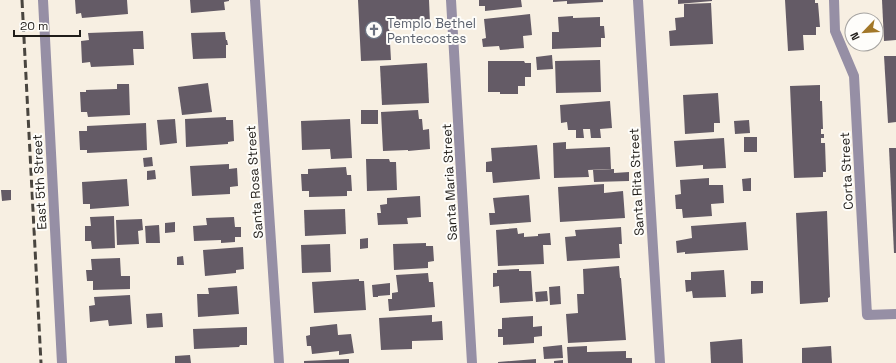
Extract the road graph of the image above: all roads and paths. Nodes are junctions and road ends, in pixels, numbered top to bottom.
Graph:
1 (43, 0) edge
2 (255, 0) edge
3 (451, 0) edge
4 (638, 0) edge
5 (834, 0) edge
6 (896, 314) edge
7 (62, 363) edge
8 (279, 363) edge
9 (472, 363) edge
10 (660, 363) edge

1 - 7 street, East 5th Street
2 - 8 street, Santa Rosa Street
3 - 9 street, Santa Maria Street
4 - 10 street, Santa Rita Street
5 - 6 street, Corta Street

